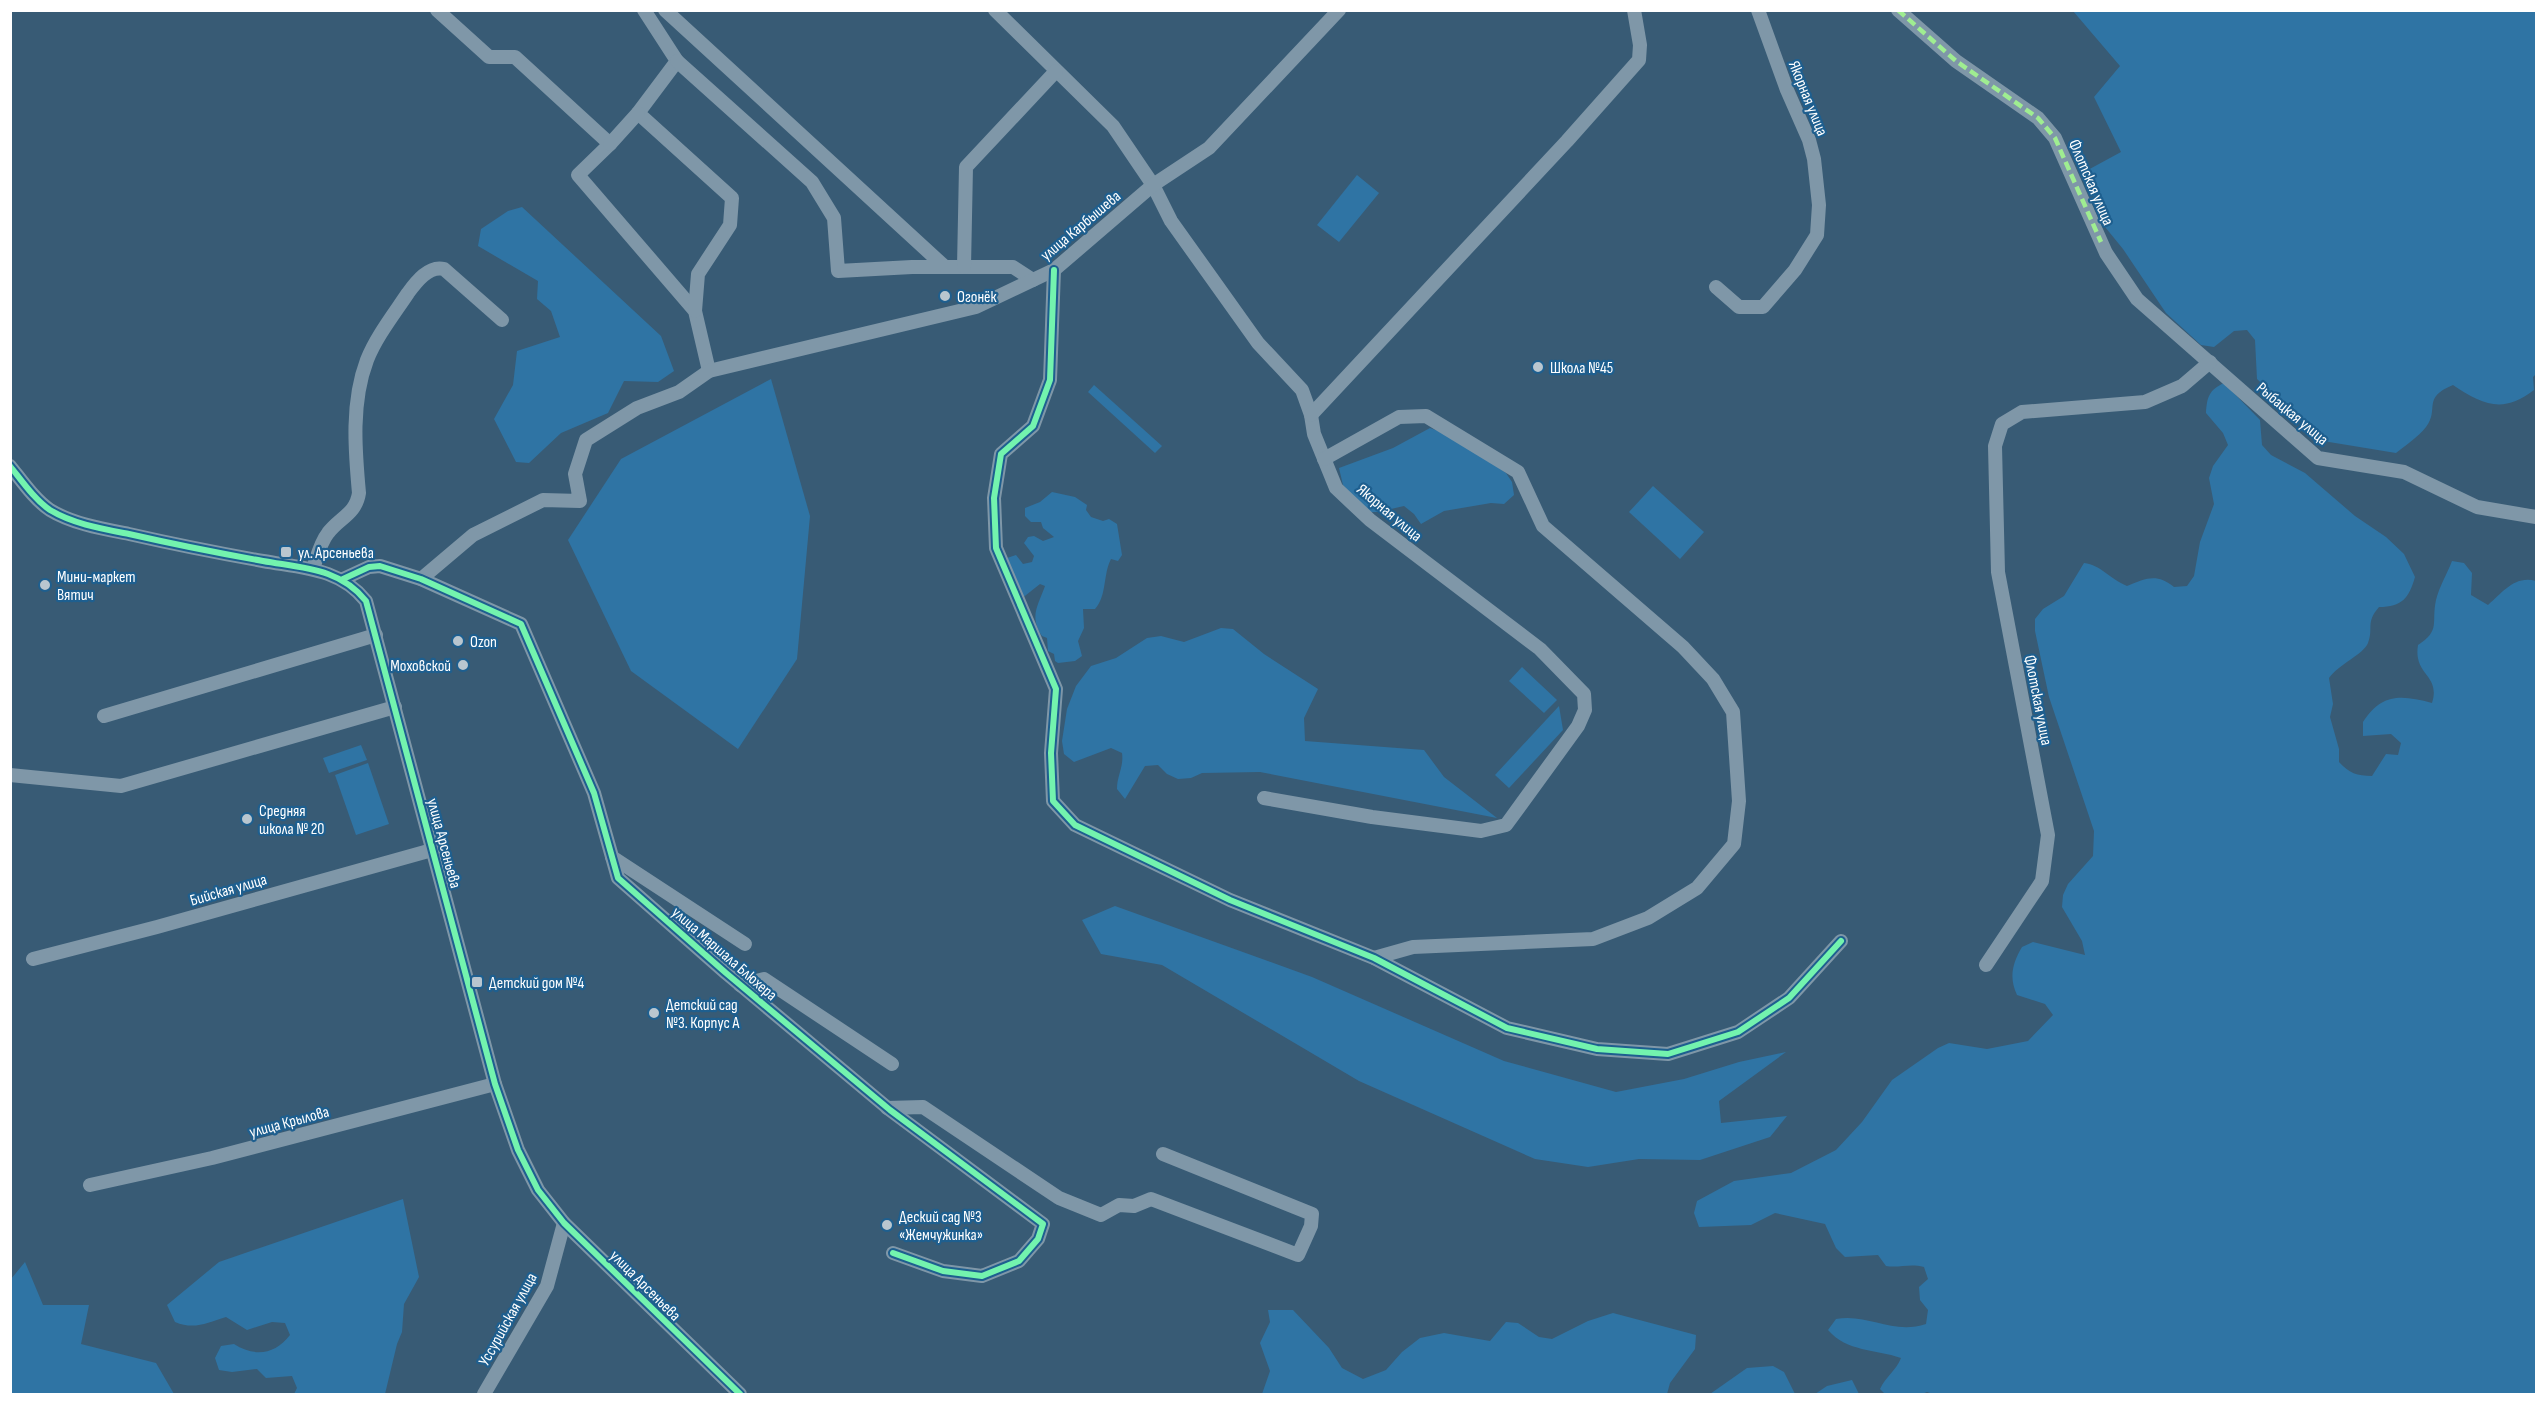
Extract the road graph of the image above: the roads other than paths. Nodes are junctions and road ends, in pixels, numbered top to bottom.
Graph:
1 (437, 10) edge
2 (644, 10) edge
3 (665, 10) edge
4 (995, 10) edge
5 (1339, 10) edge
6 (1634, 10) edge
7 (1758, 10) edge
8 (1898, 10) edge
9 (677, 61) junction
10 (1056, 71) junction
11 (638, 113) junction
12 (610, 144) junction
13 (1152, 185) junction
14 (945, 267) junction
15 (964, 267) junction
16 (1054, 270) junction
17 (1033, 280) junction
18 (1716, 287) dead end
19 (695, 311) junction
20 (502, 320) dead end
21 (2210, 362) junction
22 (709, 372) junction
23 (1311, 415) junction
24 (1324, 459) junction
25 (10, 466) edge
26 (2536, 516) edge
27 (313, 569) junction
28 (343, 579) junction
29 (421, 579) junction
30 (376, 635) junction
31 (395, 706) junction
32 (104, 716) dead end
33 (10, 775) edge
34 (1264, 798) dead end
35 (432, 850) junction
36 (612, 857) junction
37 (1841, 941) dead end
38 (745, 944) dead end
39 (1374, 958) junction
40 (33, 959) dead end
41 (1986, 965) dead end
42 (740, 985) junction
43 (892, 1064) dead end
44 (495, 1084) junction
45 (887, 1107) junction
46 (1163, 1154) dead end
47 (90, 1185) dead end
48 (564, 1223) junction
49 (893, 1253) dead end
50 (484, 1395) edge
51 (740, 1395) edge

1 - 12 street
2 - 9 street
3 - 14 street
4 - 10 street, Якорная улица
5 - 13 street, улица Карбышева
6 - 23 street
7 - 18 street, Якорная улица
8 - 21 street, Флотская улица
9 - 11 street
9 - 14 street
10 - 13 street, Якорная улица
10 - 15 street
11 - 12 street
11 - 19 street
12 - 19 street
13 - 16 street, улица Карбышева
13 - 23 street, Якорная улица
14 - 15 street
15 - 17 street
16 - 17 street, улица Карбышева
16 - 39 street
17 - 22 street, улица Карбышева
19 - 22 street
20 - 27 street
21 - 26 street, Рыбацкая улица
21 - 41 street, Флотская улица
22 - 29 street
23 - 24 street, Якорная улица
24 - 34 street, Якорная улица
24 - 39 street
25 - 27 street, улица Арсеньева
27 - 28 street, улица Арсеньева
28 - 29 street, улица Маршала Блюхера
28 - 30 street, улица Арсеньева
29 - 36 street, улица Маршала Блюхера
30 - 31 street, улица Арсеньева
30 - 32 street
31 - 33 street
31 - 35 street, улица Арсеньева
35 - 40 street, Бийская улица
35 - 44 street, улица Арсеньева
36 - 38 street
36 - 42 street, улица Маршала Блюхера
37 - 39 street
42 - 43 street
42 - 45 street, улица Маршала Блюхера
44 - 47 street, улица Крылова
44 - 48 street, улица Арсеньева
45 - 46 street
45 - 49 street, улица Маршала Блюхера
48 - 50 street, Уссурийская улица
48 - 51 street, улица Арсеньева

